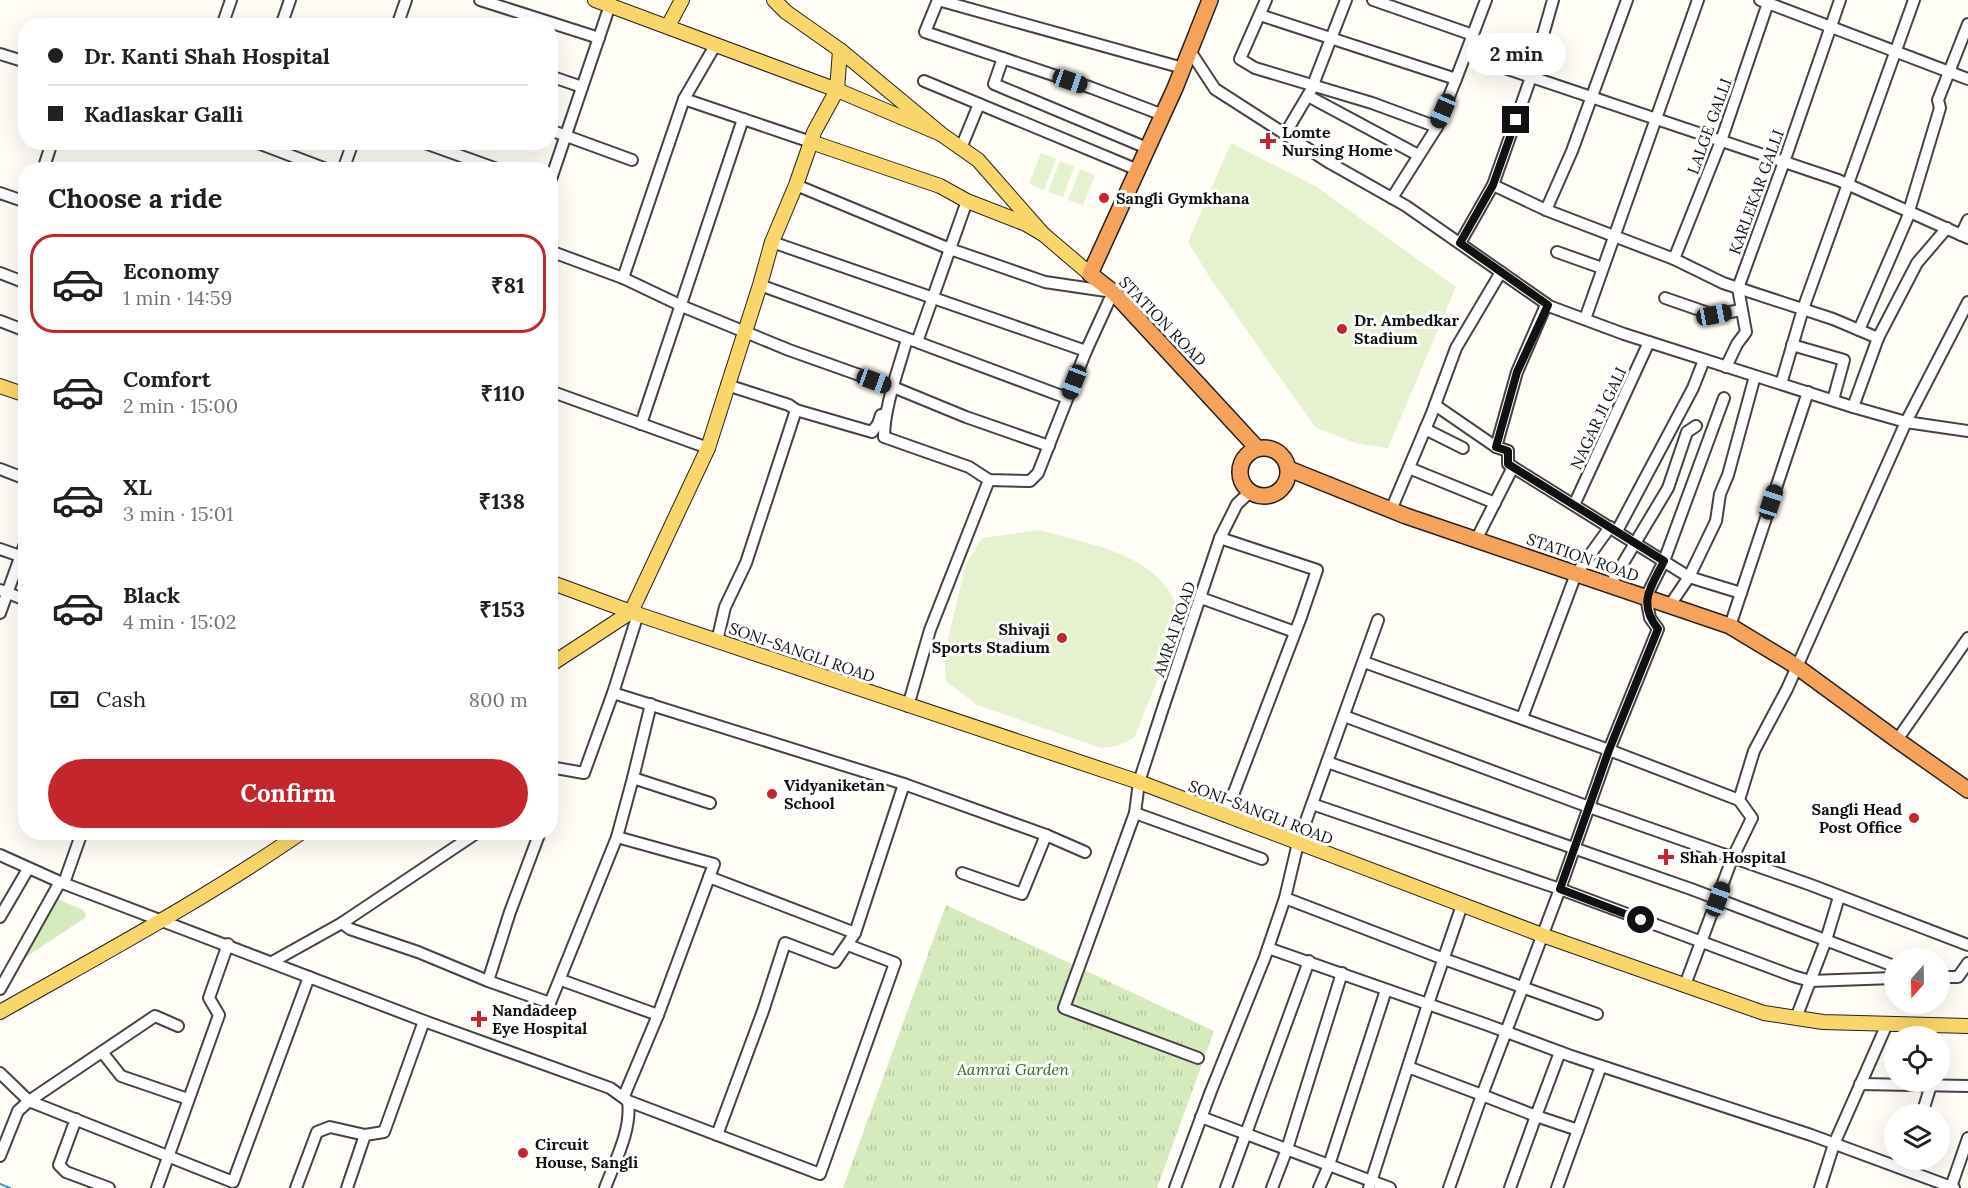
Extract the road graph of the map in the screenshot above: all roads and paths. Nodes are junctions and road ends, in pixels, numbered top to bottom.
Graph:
1 (231, 0) edge
2 (290, 0) edge
3 (406, 0) edge
4 (480, 0) edge
5 (596, 0) edge
6 (682, 0) edge
7 (774, 0) edge
8 (1210, 0) edge
9 (1266, 0) edge
10 (1346, 0) edge
11 (1373, 0) edge
12 (1486, 0) edge
13 (1553, 0) edge
14 (1628, 0) edge
15 (1698, 0) edge
16 (1840, 0) edge
17 (1914, 0) edge
18 (1766, 1) edge
19 (610, 5) junction
20 (1260, 15) junction
21 (225, 18) edge
22 (284, 18) edge
23 (402, 18) edge
24 (536, 18) edge
25 (1968, 24) edge
26 (558, 25) edge
27 (668, 26) junction
28 (1830, 26) junction
29 (1473, 35) junction
30 (599, 38) junction
31 (1332, 39) junction
32 (716, 44) junction
33 (840, 50) junction
34 (1190, 51) junction
35 (1895, 51) junction
36 (0, 54) edge
37 (1466, 55) junction
38 (1003, 57) junction
39 (18, 60) edge
40 (1183, 68) junction
41 (1950, 72) junction
42 (1531, 77) junction
43 (558, 79) edge
44 (1968, 79) edge
45 (1456, 80) junction
46 (924, 81) dead end
47 (1313, 85) junction
48 (582, 87) junction
49 (837, 90) junction
50 (1308, 96) junction
51 (1591, 97) junction
52 (684, 99) junction
53 (979, 104) junction
54 (1163, 115) junction
55 (1655, 118) junction
56 (743, 119) junction
57 (1437, 127) junction
58 (558, 133) edge
59 (941, 134) junction
60 (1285, 134) junction
61 (566, 136) junction
62 (1721, 141) junction
63 (811, 142) junction
64 (961, 148) junction
65 (1148, 148) junction
66 (276, 150) edge
67 (444, 150) edge
68 (1418, 155) junction
69 (632, 160) dead end
70 (308, 162) edge
71 (478, 162) edge
72 (557, 162) edge
73 (1784, 162) junction
74 (1138, 170) junction
75 (1847, 184) junction
76 (796, 185) junction
77 (1493, 185) junction
78 (0, 193) edge
79 (1392, 198) junction
80 (18, 199) edge
81 (967, 201) junction
82 (1546, 210) junction
83 (1909, 212) junction
84 (1968, 220) edge
85 (1947, 228) junction
86 (1043, 234) junction
87 (1613, 234) junction
88 (1965, 237) edge
89 (772, 242) junction
90 (1460, 243) junction
91 (950, 249) junction
92 (1557, 252) dead end
93 (558, 254) edge
94 (1674, 259) junction
95 (1602, 268) junction
96 (1501, 272) junction
97 (0, 273) edge
98 (1090, 274) junction
99 (623, 279) junction
100 (18, 280) edge
101 (760, 285) junction
102 (1738, 288) junction
103 (1113, 292) junction
104 (933, 297) junction
105 (1665, 298) dead end
106 (1968, 303) edge
107 (680, 305) junction
108 (1546, 306) junction
109 (1803, 309) junction
110 (1741, 310) junction
111 (1585, 319) junction
112 (0, 321) edge
113 (18, 328) edge
114 (1859, 330) junction
115 (744, 331) junction
116 (1878, 338) junction
117 (912, 341) junction
118 (1649, 342) junction
119 (1792, 345) junction
120 (1086, 351) junction
121 (1704, 360) junction
122 (1726, 367) junction
123 (1755, 376) junction
124 (1780, 384) junction
125 (727, 385) junction
126 (0, 386) edge
127 (893, 387) junction
128 (18, 392) edge
129 (1808, 392) junction
130 (558, 394) edge
131 (1067, 398) junction
132 (1724, 398) dead end
133 (1833, 400) junction
134 (1435, 405) junction
135 (1853, 407) junction
136 (796, 410) junction
137 (1906, 422) junction
138 (641, 424) junction
139 (1696, 426) dead end
140 (1425, 429) junction
141 (1968, 431) edge
142 (1049, 446) junction
143 (1496, 447) junction
144 (708, 448) junction
145 (1257, 448) junction
146 (1463, 448) dead end
147 (1513, 467) junction
148 (1409, 468) junction
149 (1289, 469) junction
150 (0, 470) edge
151 (18, 476) edge
152 (989, 480) junction
153 (1250, 492) junction
154 (1495, 503) junction
155 (1574, 505) junction
156 (1391, 510) junction
157 (1613, 529) junction
158 (1220, 538) junction
159 (1476, 540) junction
160 (1635, 543) junction
161 (0, 549) edge
162 (18, 555) edge
163 (18, 560) edge
164 (1664, 561) junction
165 (1576, 574) junction
166 (1689, 576) junction
167 (558, 585) edge
168 (1610, 585) junction
169 (4, 592) edge
170 (1741, 593) junction
171 (1646, 597) junction
172 (1201, 598) junction
173 (1670, 605) junction
174 (0, 613) edge
175 (634, 613) junction
176 (1378, 620) dead end
177 (1730, 626) junction
178 (1295, 632) junction
179 (1968, 638) edge
180 (717, 641) junction
181 (558, 660) edge
182 (1364, 662) junction
183 (1796, 666) junction
184 (613, 693) junction
185 (651, 704) junction
186 (909, 706) junction
187 (1344, 716) junction
188 (1522, 718) junction
189 (1897, 740) junction
190 (1609, 750) junction
191 (1328, 762) junction
192 (558, 768) edge
193 (633, 778) junction
194 (1140, 782) junction
195 (904, 784) junction
196 (1968, 790) edge
197 (1739, 800) junction
198 (710, 803) dead end
199 (1312, 804) junction
200 (1589, 807) junction
201 (1135, 813) junction
202 (1225, 816) junction
203 (1046, 835) junction
204 (617, 837) junction
205 (79, 840) edge
206 (291, 840) edge
207 (466, 840) edge
208 (537, 840) edge
209 (1298, 843) junction
210 (1575, 848) junction
211 (1085, 852) dead end
212 (0, 855) edge
213 (1262, 859) dead end
214 (1732, 859) junction
215 (28, 868) junction
216 (962, 873) dead end
217 (709, 877) junction
218 (62, 883) junction
219 (1560, 889) junction
220 (1839, 897) junction
221 (1285, 898) junction
222 (1718, 899) junction
223 (1462, 905) junction
224 (0, 917) edge
225 (162, 920) junction
226 (342, 923) junction
227 (855, 933) junction
228 (1542, 935) junction
229 (1826, 940) junction
230 (1701, 943) junction
231 (228, 944) junction
232 (848, 945) junction
233 (1968, 945) edge
234 (1268, 948) junction
235 (1444, 959) junction
236 (1309, 961) junction
237 (272, 962) junction
238 (1884, 962) edge
239 (1968, 963) edge
240 (1342, 974) junction
241 (309, 977) junction
242 (1950, 977) edge
243 (1884, 978) edge
244 (561, 980) junction
245 (488, 981) junction
246 (1810, 981) junction
247 (1685, 985) junction
248 (1522, 988) junction
249 (0, 989) edge
250 (1386, 990) junction
251 (1428, 1004) junction
252 (0, 1012) edge
253 (1597, 1014) dead end
254 (658, 1016) junction
255 (1796, 1018) junction
256 (424, 1021) junction
257 (1887, 1024) junction
258 (178, 1026) dead end
259 (1968, 1026) edge
260 (1506, 1032) junction
261 (102, 1052) junction
262 (1560, 1052) junction
263 (1198, 1058) dead end
264 (1601, 1066) junction
265 (1408, 1068) junction
266 (0, 1073) edge
267 (1860, 1084) junction
268 (1884, 1085) edge
269 (1950, 1086) edge
270 (1968, 1086) edge
271 (1482, 1095) junction
272 (626, 1098) junction
273 (188, 1099) junction
274 (29, 1101) junction
275 (1536, 1116) junction
276 (1201, 1117) junction
277 (76, 1119) junction
278 (1578, 1130) junction
279 (1247, 1134) junction
280 (365, 1135) junction
281 (717, 1135) junction
282 (1968, 1138) edge
283 (1834, 1144) junction
284 (1287, 1149) junction
285 (0, 1156) edge
286 (167, 1156) junction
287 (1884, 1158) edge
288 (1329, 1165) junction
289 (1917, 1170) edge
290 (232, 1185) edge
291 (1370, 1185) edge
292 (1952, 1187) edge
293 (109, 1188) edge
294 (157, 1188) edge
295 (296, 1188) edge
296 (346, 1188) edge
297 (605, 1188) edge
298 (1175, 1188) edge
299 (1226, 1188) edge
300 (1272, 1188) edge
301 (1319, 1188) edge
302 (1390, 1188) edge
303 (1449, 1188) edge
304 (1510, 1188) edge
305 (1557, 1188) edge
306 (1820, 1188) edge

1 - 21 street
2 - 22 street
3 - 23 street
4 - 24 street
5 - 19 main road
6 - 27 main road
7 - 33 main road
8 - 34 highway
9 - 20 street
10 - 31 street
11 - 29 street
12 - 29 street
13 - 42 street
14 - 51 street
15 - 55 street
16 - 28 street, KARLEKAR GALLI
17 - 35 street
18 - 28 street
18 - 62 street, LALGE GALLI
19 - 27 main road
19 - 30 street
20 - 31 street
20 - 47 street
25 - 41 street
26 - 30 street
27 - 32 main road
28 - 35 street
28 - 73 street, KARLEKAR GALLI
29 - 37 street
30 - 48 street
31 - 45 street
31 - 47 street
32 - 49 main road
32 - 52 street
33 - 49 main road
33 - 59 main road
34 - 40 highway
34 - 60 street
35 - 41 street
35 - 75 street
36 - 39 street
37 - 42 street
37 - 45 street
38 - 40 street
38 - 54 street
38 - 65 street
40 - 54 highway
41 - 44 street
41 - 83 street
42 - 51 street
42 - 77 street
43 - 48 street
45 - 57 street
46 - 53 street
47 - 50 street
47 - 57 street
48 - 61 street
49 - 59 main road
49 - 63 main road
50 - 60 street
50 - 68 street
51 - 55 street
51 - 82 street
52 - 56 street
52 - 99 street
53 - 64 street
53 - 74 street
54 - 65 highway
55 - 62 street
55 - 87 street
56 - 63 street
56 - 107 street
57 - 68 street
58 - 61 street
59 - 64 main road
60 - 79 street
61 - 69 street
61 - 72 street
62 - 73 street
62 - 94 street, LALGE GALLI
63 - 76 main road
63 - 81 main road
64 - 86 main road
65 - 74 highway
66 - 70 street
67 - 71 street
68 - 79 street
73 - 75 street
73 - 102 street, KARLEKAR GALLI
74 - 98 highway
75 - 83 street
75 - 109 street
76 - 89 main road
76 - 91 street
77 - 82 street
77 - 90 street
78 - 80 street
79 - 90 street
81 - 86 main road
81 - 91 street
82 - 87 street
83 - 85 street
83 - 114 street
84 - 88 street
85 - 88 street
85 - 116 street
86 - 98 main road
87 - 94 street
87 - 95 street
89 - 101 main road
89 - 104 street
90 - 96 street
91 - 103 street
91 - 104 street
92 - 95 street
93 - 99 street
94 - 102 street
95 - 111 street
96 - 108 street
96 - 134 street
97 - 100 street
98 - 103 highway, STATION ROAD
99 - 107 street
101 - 115 main road
101 - 117 street
102 - 109 street
102 - 110 street, KARLEKAR GALLI
103 - 120 street
103 - 145 highway, STATION ROAD
104 - 117 street
104 - 120 street
105 - 110 street
106 - 137 street
107 - 115 street
107 - 138 street
108 - 111 street
108 - 143 street
109 - 114 street
109 - 119 street
110 - 122 street, KARLEKAR GALLI
111 - 118 street
112 - 113 street
114 - 116 street
115 - 125 main road
115 - 127 street
116 - 135 street
117 - 127 street
117 - 131 street
118 - 121 street
118 - 155 street, NAGAR JI GALI
119 - 124 street
119 - 133 street
120 - 131 street
121 - 122 street
121 - 157 street
122 - 123 street
123 - 124 street
123 - 166 street
124 - 129 street
125 - 136 street
125 - 144 main road
126 - 128 main road
127 - 136 street
127 - 142 street
127 - 152 street
129 - 133 street
129 - 170 street
130 - 138 street
131 - 142 street
132 - 164 street
133 - 135 street
134 - 140 street
134 - 143 street
135 - 137 street
136 - 180 street
137 - 141 street
137 - 183 street
138 - 144 street
139 - 160 street
140 - 146 street
140 - 148 street
142 - 152 street
143 - 147 street
144 - 175 main road
145 - 149 highway
145 - 153 highway
147 - 154 street
147 - 155 street
148 - 154 street
148 - 156 street
149 - 153 highway
149 - 156 highway, STATION ROAD
150 - 151 street
152 - 186 street
153 - 158 street, AMRAI ROAD
154 - 159 street
155 - 157 street
156 - 159 highway, STATION ROAD
157 - 160 street
157 - 165 street
158 - 172 street, AMRAI ROAD
158 - 178 street
159 - 165 highway, STATION ROAD
160 - 164 street
160 - 168 street
161 - 162 street
163 - 169 street
164 - 166 street
164 - 171 street
165 - 168 highway, STATION ROAD
165 - 188 street
166 - 170 street
166 - 173 street
167 - 175 main road, SONI-SANGLI ROAD
168 - 171 highway, STATION ROAD
169 - 174 street
170 - 177 street
171 - 173 highway, STATION ROAD
171 - 190 street
172 - 178 street
172 - 194 street, AMRAI ROAD
173 - 177 highway, STATION ROAD
175 - 180 main road, SONI-SANGLI ROAD
175 - 181 main road
175 - 184 street
176 - 182 street
177 - 183 highway, STATION ROAD
178 - 202 street
179 - 189 street
180 - 186 main road, SONI-SANGLI ROAD
182 - 187 street
182 - 188 street
183 - 189 highway, STATION ROAD
183 - 197 street
184 - 185 street
184 - 192 street
185 - 193 street
185 - 195 street
186 - 194 main road, SONI-SANGLI ROAD
187 - 191 street
187 - 200 street
188 - 190 street
189 - 196 highway, STATION ROAD
190 - 197 street
190 - 200 street
191 - 199 street
191 - 210 street
193 - 198 street
193 - 204 street
194 - 201 street, AMRAI ROAD
194 - 202 main road, SONI-SANGLI ROAD
195 - 203 street
195 - 227 street
197 - 214 street
199 - 209 street
199 - 219 street
200 - 210 street
200 - 214 street
201 - 213 street
201 - 263 street, AMRAI ROAD
202 - 209 main road, SONI-SANGLI ROAD
203 - 211 street
203 - 216 street
204 - 217 street
204 - 244 street
205 - 218 street
206 - 225 main road
207 - 226 street
208 - 245 street
209 - 221 street
209 - 223 main road, SONI-SANGLI ROAD
210 - 219 street
210 - 222 street
212 - 215 street
214 - 220 street
214 - 222 street
215 - 218 street
215 - 224 street
217 - 227 street
217 - 254 street
218 - 225 street
218 - 249 street
219 - 228 street
219 - 230 street
220 - 229 street
220 - 233 street
221 - 234 street
221 - 235 street
222 - 229 street
222 - 230 street
223 - 228 main road, SONI-SANGLI ROAD
223 - 235 street
225 - 231 street
225 - 252 main road
226 - 237 street
226 - 245 street
227 - 232 street
228 - 247 main road, SONI-SANGLI ROAD
228 - 248 street
229 - 238 street
229 - 246 street
230 - 246 street
230 - 247 street
231 - 237 street
231 - 273 street
232 - 281 street
232 - 281 street
234 - 236 street
234 - 276 street
235 - 248 street
235 - 251 street
236 - 240 street
236 - 279 street
237 - 241 street
239 - 242 street
240 - 250 street
240 - 284 street
241 - 256 street
241 - 290 street
243 - 246 street
244 - 245 street
244 - 254 street
246 - 255 street
247 - 255 main road, SONI-SANGLI ROAD
248 - 253 street
248 - 260 street
250 - 251 street
250 - 288 street
251 - 260 street
251 - 265 street
254 - 272 street
255 - 257 main road, SONI-SANGLI ROAD
256 - 272 street
256 - 280 street
257 - 259 main road, SONI-SANGLI ROAD
257 - 267 street
258 - 261 street
260 - 262 street
260 - 271 street
261 - 273 street
261 - 274 street
262 - 264 street
262 - 275 street
264 - 278 street
264 - 283 street
265 - 271 street
265 - 291 street
266 - 274 street
267 - 268 street
267 - 283 street
269 - 270 street
271 - 275 street
271 - 303 street
272 - 281 street
272 - 297 street
273 - 286 street
274 - 277 street
274 - 285 street
275 - 278 street
275 - 304 street
276 - 279 street
276 - 298 street
277 - 286 street
277 - 293 street
278 - 305 street
279 - 284 street
279 - 299 street
280 - 295 street
280 - 296 street
282 - 292 street
283 - 287 street
283 - 306 street
284 - 288 street
284 - 300 street
286 - 290 street
286 - 294 street
288 - 291 street
288 - 301 street
289 - 292 street
291 - 302 street

